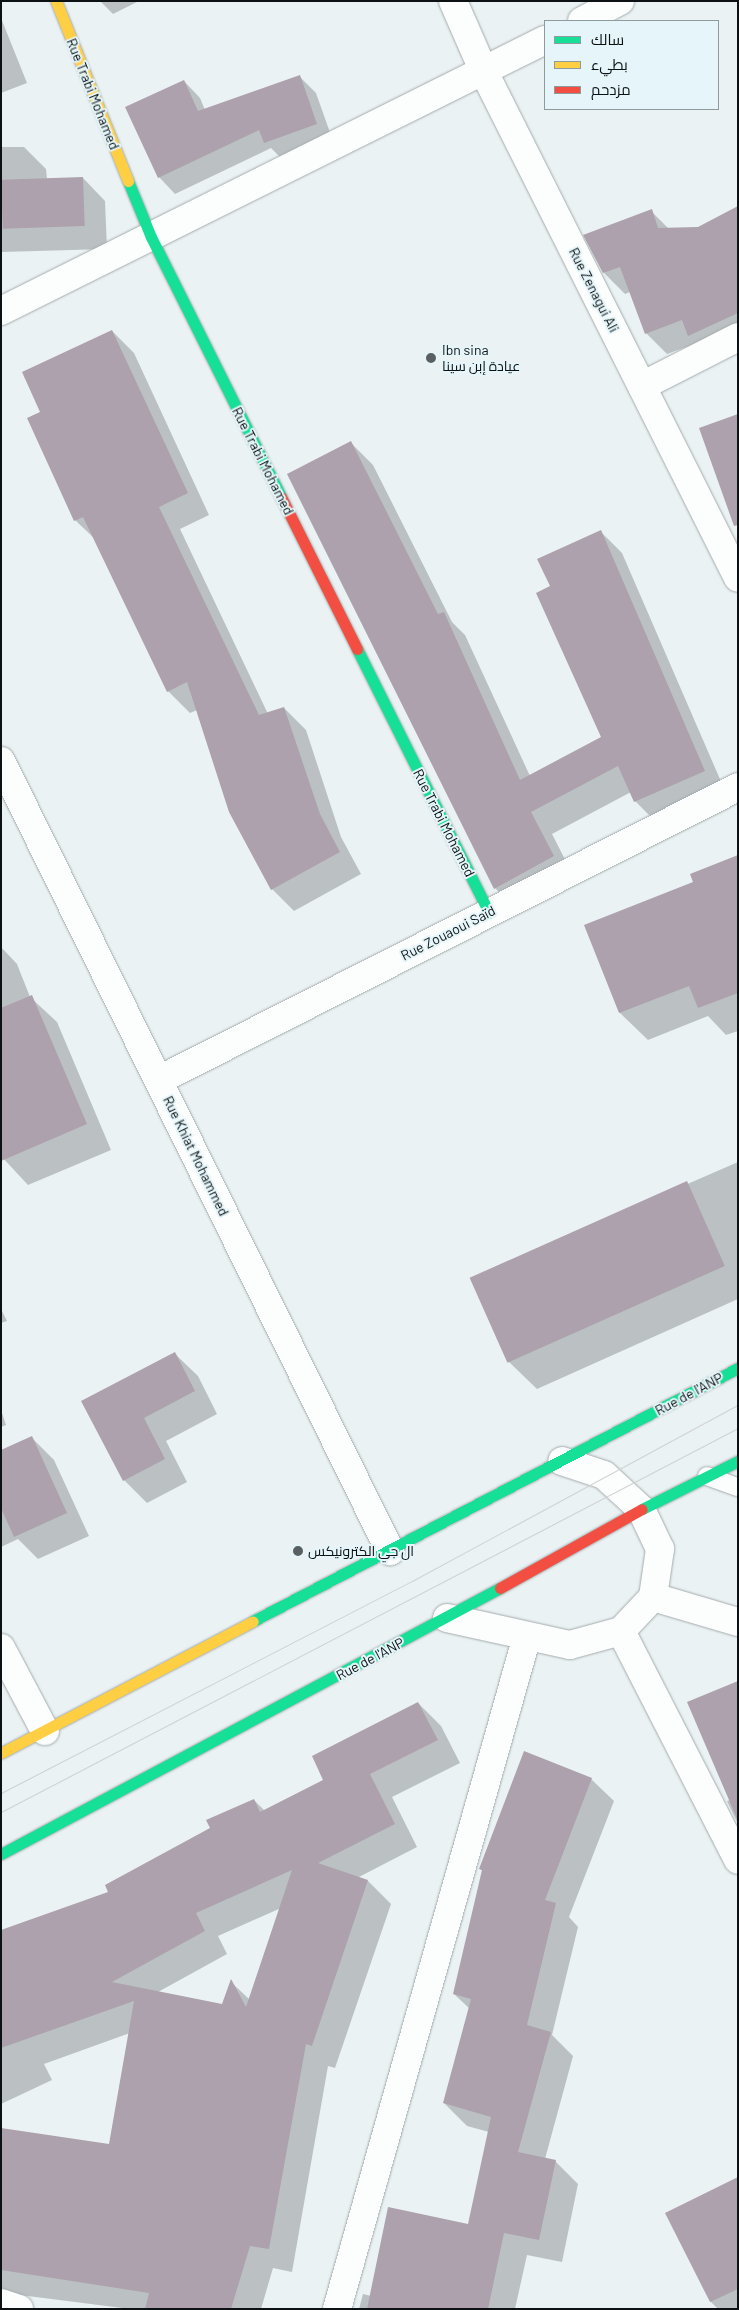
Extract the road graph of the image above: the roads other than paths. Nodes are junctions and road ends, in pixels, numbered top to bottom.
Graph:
1 (56, 1) edge
2 (453, 1) edge
3 (620, 1) edge
4 (584, 20) edge
5 (544, 41) edge
6 (484, 72) junction
7 (151, 237) junction
8 (1, 311) edge
9 (738, 337) edge
10 (642, 386) junction
11 (738, 578) edge
12 (1, 761) edge
13 (738, 787) edge
14 (489, 913) junction
15 (159, 1080) junction
16 (738, 1368) edge
17 (562, 1461) junction
18 (738, 1461) edge
19 (706, 1476) junction
20 (738, 1487) edge
21 (642, 1509) junction
22 (390, 1550) junction
23 (653, 1597) junction
24 (447, 1618) junction
25 (738, 1622) edge
26 (621, 1630) junction
27 (527, 1636) junction
28 (1, 1648) edge
29 (45, 1732) junction
30 (1, 1753) edge
31 (1, 1854) edge
32 (738, 1860) edge
33 (1, 2303) edge
34 (19, 2309) edge
35 (337, 2309) edge

1 - 7 main road, Rue Trabi Mohamed
2 - 6 street, Rue Zenagui Ali
3 - 4 street
5 - 6 street
6 - 7 street
6 - 10 street, Rue Zenagui Ali
7 - 8 street
7 - 14 main road, Rue Trabi Mohamed
9 - 10 street
10 - 11 street, Rue Zenagui Ali
12 - 15 street, Rue Khiat Mohammed
13 - 14 street, Rue Zouaoui Saïd
14 - 15 street, Rue Zouaoui Saïd
15 - 22 street, Rue Khiat Mohammed
16 - 17 main road, Rue de l'ANP
17 - 21 street
17 - 22 main road, Rue de l'ANP
18 - 19 main road, Rue de l'ANP
19 - 20 lane
19 - 21 main road, Rue de l'ANP
21 - 23 street
21 - 24 main road, Rue de l'ANP
22 - 29 main road, Rue de l'ANP
23 - 25 street
23 - 26 street
24 - 27 street
24 - 31 main road, Rue de l'ANP
26 - 27 street
26 - 32 street
27 - 35 street
28 - 29 street
29 - 30 main road, Rue de l'ANP
33 - 34 street

